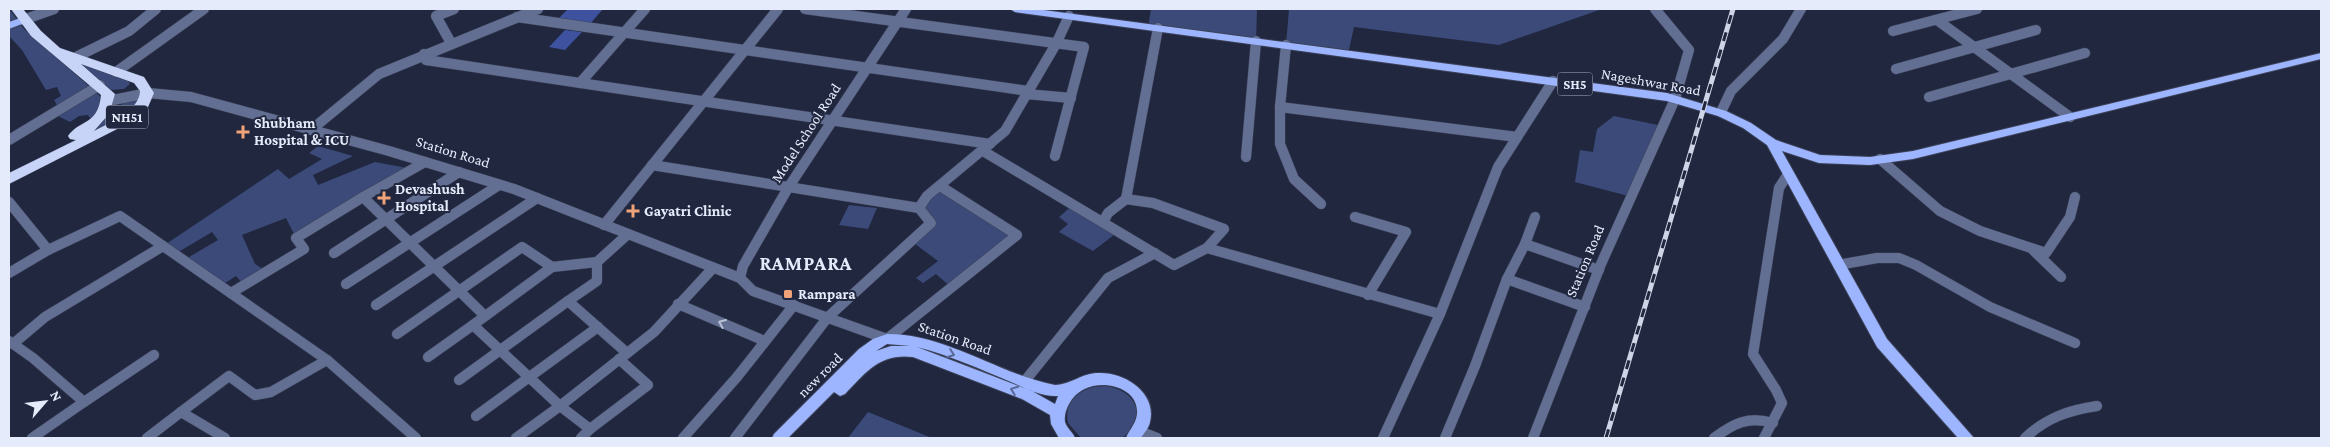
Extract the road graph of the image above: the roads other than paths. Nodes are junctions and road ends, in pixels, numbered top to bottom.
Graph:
1 (54, 9) edge
2 (156, 9) edge
3 (204, 9) edge
4 (454, 9) edge
5 (538, 9) edge
6 (646, 9) edge
7 (778, 9) edge
8 (806, 9) edge
9 (906, 9) edge
10 (1015, 9) edge
11 (1655, 9) edge
12 (1801, 9) edge
13 (1977, 9) edge
14 (20, 14) edge
15 (1069, 16) junction
16 (517, 17) junction
17 (1937, 20) junction
18 (897, 22) junction
19 (9, 26) edge
20 (1158, 28) junction
21 (2036, 30) dead end
22 (625, 31) junction
23 (1893, 31) dead end
24 (1256, 41) junction
25 (451, 42) junction
26 (1056, 44) junction
27 (1286, 45) junction
28 (1974, 46) junction
29 (746, 48) junction
30 (58, 51) junction
31 (2085, 53) dead end
32 (424, 54) junction
33 (2321, 56) edge
34 (76, 57) junction
35 (866, 68) junction
36 (1896, 69) dead end
37 (116, 72) junction
38 (2012, 74) junction
39 (1553, 81) junction
40 (580, 83) junction
41 (100, 85) junction
42 (1027, 92) junction
43 (148, 93) junction
44 (1929, 97) dead end
45 (1071, 98) junction
46 (1676, 99) junction
47 (108, 101) junction
48 (703, 101) junction
49 (1280, 106) junction
50 (1721, 112) junction
51 (2070, 117) junction
52 (832, 120) junction
53 (312, 130) junction
54 (1517, 137) junction
55 (9, 140) edge
56 (1772, 143) junction
57 (987, 147) junction
58 (1055, 156) dead end
59 (1246, 157) dead end
60 (1880, 159) junction
61 (425, 162) junction
62 (652, 165) junction
63 (9, 171) edge
64 (459, 172) junction
65 (1788, 174) junction
66 (9, 179) edge
67 (499, 185) junction
68 (940, 186) junction
69 (788, 188) junction
70 (363, 197) junction
71 (2075, 197) dead end
72 (537, 198) junction
73 (1126, 199) junction
74 (9, 202) edge
75 (1321, 204) dead end
76 (919, 208) junction
77 (1355, 217) dead end
78 (1535, 217) dead end
79 (386, 220) junction
80 (1103, 222) junction
81 (604, 225) junction
82 (628, 234) junction
83 (410, 243) junction
84 (1525, 244) junction
85 (163, 246) junction
86 (2030, 247) junction
87 (1207, 248) junction
88 (48, 250) junction
89 (334, 253) dead end
90 (1155, 253) junction
91 (598, 262) junction
92 (1838, 264) junction
93 (434, 266) junction
94 (552, 267) junction
95 (713, 268) junction
96 (1599, 270) junction
97 (9, 272) edge
98 (2061, 277) dead end
99 (740, 278) junction
100 (1507, 279) junction
101 (346, 284) dead end
102 (459, 291) junction
103 (230, 293) junction
104 (1368, 294) junction
105 (568, 301) junction
106 (678, 304) junction
107 (376, 305) dead end
108 (794, 305) junction
109 (1585, 307) junction
110 (1440, 314) junction
111 (485, 316) junction
112 (828, 317) junction
113 (472, 325) junction
114 (598, 326) junction
115 (397, 334) dead end
116 (887, 339) junction
117 (11, 342) edge
118 (2075, 343) dead end
119 (764, 344) junction
120 (900, 348) junction
121 (501, 350) junction
122 (154, 354) dead end
123 (623, 356) junction
124 (428, 357) dead end
125 (327, 360) junction
126 (872, 360) junction
127 (529, 378) junction
128 (459, 380) dead end
129 (1024, 382) junction
130 (1070, 390) junction
131 (84, 402) junction
132 (560, 406) junction
133 (2097, 406) dead end
134 (180, 412) junction
135 (1057, 412) junction
136 (476, 416) dead end
137 (1773, 423) junction
138 (590, 429) junction
139 (1136, 435) edge
140 (215, 436) edge
141 (32, 438) edge
142 (147, 438) edge
143 (416, 438) edge
144 (516, 438) edge
145 (581, 438) edge
146 (683, 438) edge
147 (734, 438) edge
148 (779, 438) edge
149 (792, 438) edge
150 (1068, 438) edge
151 (1157, 438) edge
152 (1383, 438) edge
153 (1445, 438) edge
154 (1533, 438) edge
155 (1714, 438) edge
156 (1764, 438) edge
157 (1967, 438) edge
158 (2025, 438) edge

1 - 14 street
2 - 34 street
3 - 37 street
4 - 25 street
5 - 16 street
6 - 22 street
7 - 29 street
8 - 18 street
9 - 18 street, Model School Road
10 - 15 main road, Nageshwar Road / SH5
11 - 46 street, Station Road
12 - 50 street
13 - 17 street
14 - 19 main road
14 - 30 highway, NH51
15 - 20 main road, Nageshwar Road / SH5
15 - 26 street
16 - 22 street
16 - 25 street
17 - 23 street
17 - 28 street
18 - 26 street
18 - 35 street, Model School Road
20 - 24 main road, Nageshwar Road / SH5
20 - 73 street
21 - 28 street
22 - 29 street
22 - 40 street
24 - 27 main road, Nageshwar Road / SH5
24 - 59 street
25 - 32 street
26 - 42 street
26 - 45 street
27 - 39 main road, Nageshwar Road / SH5
27 - 49 street
28 - 36 street
28 - 38 street
29 - 35 street
29 - 48 street
30 - 34 highway, NH51
30 - 41 highway, NH51
31 - 38 street
32 - 40 street
32 - 53 street
33 - 51 main road
34 - 37 highway, NH51
35 - 42 street
35 - 52 street, Model School Road
37 - 43 highway, NH51
38 - 44 street
38 - 51 street
39 - 46 main road, Nageshwar Road / SH5
39 - 54 street
40 - 48 street
41 - 47 highway, NH51
41 - 55 street
42 - 45 street
42 - 57 street
43 - 47 street, Station Road
43 - 53 street, Station Road
43 - 66 highway, NH51
45 - 58 street
46 - 50 main road, Nageshwar Road / SH5
46 - 96 street, Station Road
47 - 63 highway, NH51
48 - 52 street
48 - 62 street
49 - 54 street
49 - 75 street
50 - 56 main road, Nageshwar Road / SH5
51 - 60 main road
52 - 57 street
52 - 69 street, Model School Road
53 - 61 street, Station Road
54 - 110 street
56 - 60 main road
56 - 65 main road, Nageshwar Road / SH5
57 - 68 street
57 - 80 street
60 - 86 street
61 - 64 street, Station Road
61 - 70 street
62 - 69 street
62 - 81 street
64 - 67 street, Station Road
64 - 79 street
65 - 92 main road, Nageshwar Road / SH5
65 - 137 street
67 - 72 street, Station Road
67 - 83 street
68 - 76 street
68 - 116 street
69 - 76 street
69 - 99 street, Model School Road
70 - 79 street
70 - 103 street
71 - 86 street
72 - 81 street, Station Road
72 - 93 street
73 - 80 street
73 - 87 street
74 - 88 street
76 - 112 street
77 - 104 street
78 - 84 street
79 - 83 street
79 - 89 street
80 - 90 street
81 - 82 street, Station Road
82 - 91 street
82 - 95 street, Station Road
83 - 93 street
83 - 101 street
84 - 96 street
84 - 100 street
85 - 88 street
85 - 103 street
85 - 117 street
86 - 98 street
87 - 90 street
87 - 104 street
88 - 97 street
90 - 129 street
91 - 94 street
91 - 105 street
92 - 118 street
92 - 157 main road, Nageshwar Road / SH5
93 - 102 street
93 - 107 street
94 - 102 street
94 - 111 street
95 - 99 street, Station Road
95 - 106 street
96 - 109 street, Station Road
99 - 108 street, Station Road
100 - 109 street
100 - 153 street
102 - 111 street
102 - 115 street
103 - 125 street
104 - 110 street
105 - 114 street
105 - 121 street
119 -> 106 street
106 - 123 street
108 - 112 street
108 - 119 street
109 - 154 street, Station Road
110 - 152 street
111 - 113 street
112 - 116 street, Station Road
112 - 147 street
113 - 121 street
113 - 124 street
114 - 123 street
114 - 127 street
116 - 120 street
116 - 126 street
116 -> 129 main road, Station Road
116 - 148 main road, new road
117 - 131 street
119 - 146 street
120 - 126 main road, new road
135 -> 120 main road
121 - 127 street
121 - 128 street
122 - 131 street
123 - 132 street
123 - 138 street
125 - 134 street
125 - 143 street
126 - 149 main road, new road
127 - 132 street
127 - 136 street
129 - 130 main road, Station Road
130 - 135 main road
130 - 139 main road, Station Road
131 - 141 street
132 - 138 street
132 - 144 street
133 - 158 street
134 - 140 street
134 - 142 street
135 - 150 main road
137 - 155 street
137 - 156 street
138 - 145 street
139 - 151 street, Station Road

